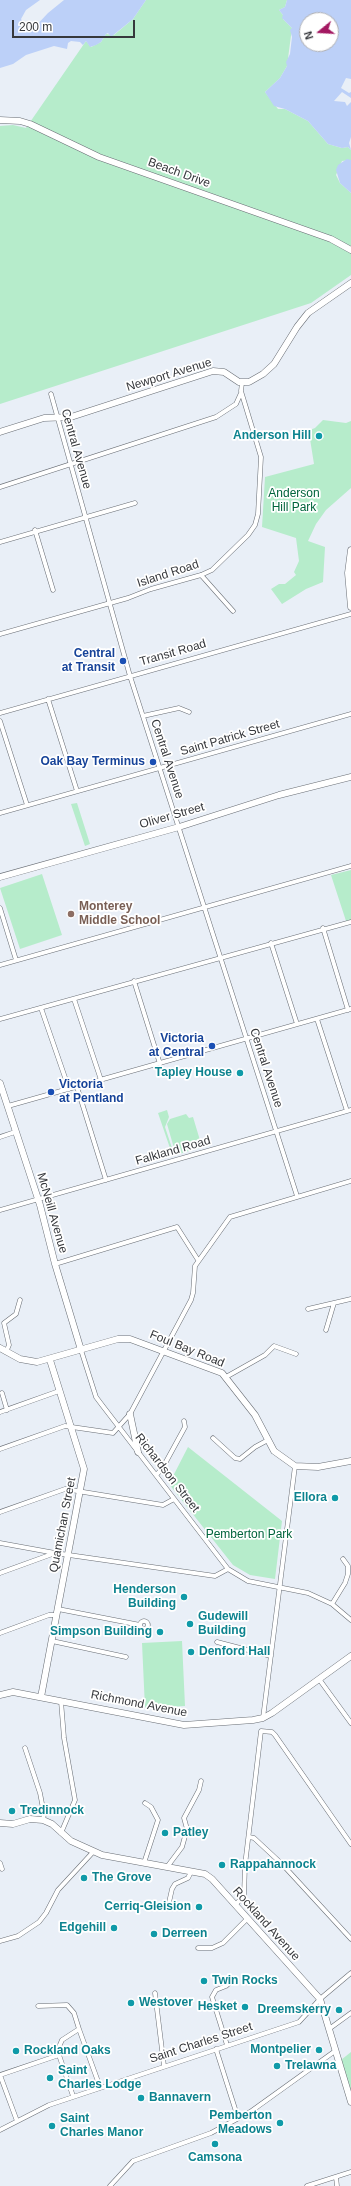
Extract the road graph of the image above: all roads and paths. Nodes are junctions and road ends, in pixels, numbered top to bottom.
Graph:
1 (0, 120) edge
2 (351, 250) edge
3 (351, 282) edge
4 (242, 383) junction
5 (241, 391) junction
6 (51, 394) dead end
7 (58, 419) junction
8 (0, 432) edge
9 (70, 465) junction
10 (0, 487) edge
11 (135, 504) dead end
12 (85, 517) junction
13 (35, 530) junction
14 (0, 542) edge
15 (351, 550) edge
16 (201, 575) junction
17 (53, 590) dead end
18 (110, 604) junction
19 (351, 607) edge
20 (233, 611) dead end
21 (351, 614) edge
22 (0, 634) edge
23 (130, 676) junction
24 (48, 699) junction
25 (189, 712) dead end
26 (0, 713) edge
27 (351, 714) edge
28 (143, 716) junction
29 (0, 721) edge
30 (160, 768) junction
31 (351, 777) edge
32 (77, 791) junction
33 (27, 805) junction
34 (0, 814) edge
35 (179, 827) junction
36 (351, 866) edge
37 (0, 877) edge
38 (204, 907) junction
39 (0, 908) edge
40 (351, 922) edge
41 (323, 928) junction
42 (271, 943) junction
43 (220, 957) junction
44 (16, 960) junction
45 (0, 965) edge
46 (134, 981) junction
47 (74, 999) junction
48 (41, 1008) junction
49 (350, 1009) edge
50 (0, 1019) edge
51 (317, 1019) junction
52 (297, 1024) junction
53 (246, 1039) junction
54 (160, 1064) junction
55 (101, 1080) junction
56 (0, 1083) edge
57 (77, 1087) junction
58 (69, 1089) junction
59 (8, 1106) junction
60 (349, 1110) edge
61 (16, 1132) junction
62 (276, 1132) junction
63 (0, 1138) edge
64 (106, 1180) junction
65 (351, 1181) edge
66 (297, 1196) junction
67 (37, 1198) junction
68 (0, 1210) edge
69 (198, 1260) junction
70 (55, 1264) junction
71 (351, 1299) edge
72 (20, 1300) dead end
73 (334, 1303) junction
74 (308, 1310) dead end
75 (326, 1330) dead end
76 (3, 1350) edge
77 (81, 1350) junction
78 (163, 1350) junction
79 (296, 1354) dead end
80 (50, 1360) junction
81 (226, 1377) junction
82 (59, 1391) junction
83 (2, 1394) dead end
84 (7, 1410) junction
85 (0, 1412) edge
86 (130, 1414) junction
87 (184, 1420) dead end
88 (119, 1427) junction
89 (71, 1428) junction
90 (213, 1438) dead end
91 (268, 1440) junction
92 (0, 1449) edge
93 (138, 1452) junction
94 (351, 1461) edge
95 (295, 1466) junction
96 (156, 1475) junction
97 (80, 1492) junction
98 (174, 1499) junction
99 (0, 1512) edge
100 (0, 1543) edge
101 (56, 1553) junction
102 (68, 1554) junction
103 (343, 1559) dead end
104 (228, 1569) junction
105 (0, 1573) edge
106 (280, 1586) junction
107 (332, 1604) junction
108 (58, 1608) junction
109 (57, 1616) junction
110 (351, 1620) edge
111 (140, 1625) dead end
112 (0, 1633) edge
113 (52, 1641) junction
114 (217, 1642) dead end
115 (271, 1656) junction
116 (351, 1656) edge
117 (126, 1657) dead end
118 (319, 1679) junction
119 (0, 1695) edge
120 (41, 1697) junction
121 (61, 1701) junction
122 (263, 1718) junction
123 (351, 1723) edge
124 (25, 1748) dead end
125 (201, 1781) dead end
126 (145, 1803) dead end
127 (42, 1820) junction
128 (0, 1823) edge
129 (61, 1833) junction
130 (249, 1837) junction
131 (351, 1844) edge
132 (94, 1851) junction
133 (0, 1863) edge
134 (144, 1863) junction
135 (167, 1867) junction
136 (2, 1869) dead end
137 (191, 1872) junction
138 (235, 1905) junction
139 (168, 1907) dead end
140 (248, 1919) junction
141 (351, 1939) edge
142 (0, 1941) edge
143 (198, 1948) dead end
144 (351, 1973) edge
145 (234, 1979) dead end
146 (155, 1993) dead end
147 (320, 1999) junction
148 (38, 2006) dead end
149 (351, 2013) edge
150 (79, 2029) junction
151 (329, 2029) junction
152 (227, 2045) junction
153 (216, 2049) junction
154 (335, 2051) junction
155 (59, 2055) junction
156 (164, 2066) junction
157 (0, 2075) edge
158 (100, 2087) junction
159 (73, 2096) junction
160 (351, 2102) edge
161 (238, 2118) junction
162 (17, 2122) junction
163 (0, 2130) edge
164 (351, 2172) edge
165 (336, 2177) junction
166 (110, 2186) edge
167 (307, 2186) edge
168 (337, 2186) edge

1 - 2 street, Beach Drive
3 - 4 street
4 - 5 street, Island Road
4 - 7 street, Newport Avenue
5 - 9 street
5 - 16 street, Island Road
6 - 7 street, Central Avenue
7 - 8 street, Newport Avenue
7 - 9 street, Central Avenue
9 - 10 street
9 - 12 street, Central Avenue
11 - 12 street
12 - 13 street
12 - 18 street, Central Avenue
13 - 14 street
13 - 17 street
15 - 19 street
16 - 18 street, Island Road
16 - 20 street
18 - 22 street, Island Road
18 - 23 street, Central Avenue
21 - 23 street, Transit Road
23 - 24 street, Transit Road
23 - 28 street, Central Avenue
24 - 26 street, Transit Road
24 - 32 street
25 - 28 street
27 - 30 street, Saint Patrick Street
28 - 30 street, Central Avenue
29 - 33 street
30 - 32 street, Saint Patrick Street
30 - 35 street, Central Avenue
31 - 35 street, Oliver Street
32 - 33 street, Saint Patrick Street
33 - 34 street, Saint Patrick Street
35 - 37 street, Oliver Street
35 - 38 street, Central Avenue
36 - 38 street
38 - 43 street, Central Avenue
38 - 44 street
39 - 44 street
40 - 41 street
41 - 42 street
41 - 49 street
42 - 43 street
42 - 52 street
43 - 46 street
43 - 53 street, Central Avenue
44 - 45 street
46 - 47 street
46 - 54 street
47 - 48 street
47 - 55 street
48 - 50 street
48 - 58 street
49 - 51 street
51 - 52 street
51 - 60 street
52 - 53 street
53 - 54 street
53 - 62 street, Central Avenue
54 - 55 street
55 - 57 street
56 - 59 street, McNeill Avenue
57 - 58 street
57 - 64 street
58 - 59 street
59 - 61 street, McNeill Avenue
60 - 62 street, Falkland Road
61 - 63 street
61 - 67 street, McNeill Avenue
62 - 64 street, Falkland Road
62 - 66 street, Central Avenue
64 - 67 street, Falkland Road
65 - 66 street
66 - 69 street
67 - 68 street, Falkland Road
67 - 70 street, McNeill Avenue
69 - 70 street
69 - 78 street
70 - 77 street, McNeill Avenue
71 - 73 street
72 - 76 street
73 - 74 street
73 - 75 street
76 - 80 street, Foul Bay Road
77 - 78 street, Foul Bay Road
77 - 80 street, Foul Bay Road
77 - 88 street, Richardson Street
78 - 81 street, Foul Bay Road
78 - 86 street
79 - 81 street
80 - 82 street, Quamichan Street
81 - 91 street, Foul Bay Road
82 - 84 street
82 - 89 street, Quamichan Street
83 - 84 street
84 - 85 street
86 - 88 street
86 - 93 street
87 - 96 street
88 - 89 street
88 - 93 street, Richardson Street
89 - 92 street
89 - 97 street, Quamichan Street
90 - 91 street
91 - 95 street, Foul Bay Road
93 - 96 street, Richardson Street
94 - 95 street
95 - 106 street
96 - 98 street, Richardson Street
97 - 98 street
97 - 99 street
97 - 102 street, Quamichan Street
98 - 104 street, Richardson Street
100 - 101 street
101 - 102 street
101 - 105 street
102 - 104 street
102 - 108 street, Quamichan Street
103 - 107 street
104 - 106 street, Richardson Street
106 - 107 street, Richardson Street
106 - 115 street
107 - 110 street, Richardson Street
108 - 109 street, Quamichan Street
108 - 111 street
109 - 112 street
109 - 113 street, Quamichan Street
113 - 117 street
113 - 120 street, Quamichan Street
114 - 115 street
115 - 122 street
116 - 118 street, Richmond Avenue
118 - 122 street, Richmond Avenue
118 - 123 street
119 - 120 street, Richmond Avenue
120 - 121 street, Richmond Avenue
121 - 122 street, Richmond Avenue
121 - 129 street
124 - 127 street
125 - 135 street
126 - 134 street
127 - 128 street
127 - 129 street, Rockland Avenue
129 - 132 street, Rockland Avenue
130 - 131 street
130 - 138 street
130 - 141 street
132 - 134 street, Rockland Avenue
132 - 142 street
133 - 136 street
134 - 135 street, Rockland Avenue
135 - 137 street, Rockland Avenue
137 - 138 street, Rockland Avenue
137 - 139 street
138 - 140 street, Rockland Avenue
140 - 143 street
140 - 147 street, Rockland Avenue
144 - 147 street, Saint Charles Street
145 - 152 street
146 - 156 street
147 - 151 street, Rockland Avenue
147 - 152 street, Saint Charles Street
148 - 150 street
149 - 151 street
150 - 155 street
150 - 158 street
151 - 154 street, Rockland Avenue
152 - 153 street, Saint Charles Street
153 - 156 street, Saint Charles Street
153 - 161 street
154 - 160 street, Rockland Avenue
154 - 161 street
155 - 157 street
155 - 159 street
156 - 158 street, Saint Charles Street
157 - 162 street
158 - 159 street, Saint Charles Street
159 - 162 street, Saint Charles Street
161 - 166 street
162 - 163 street, Saint Charles Street
164 - 165 street
165 - 167 street
165 - 168 street

